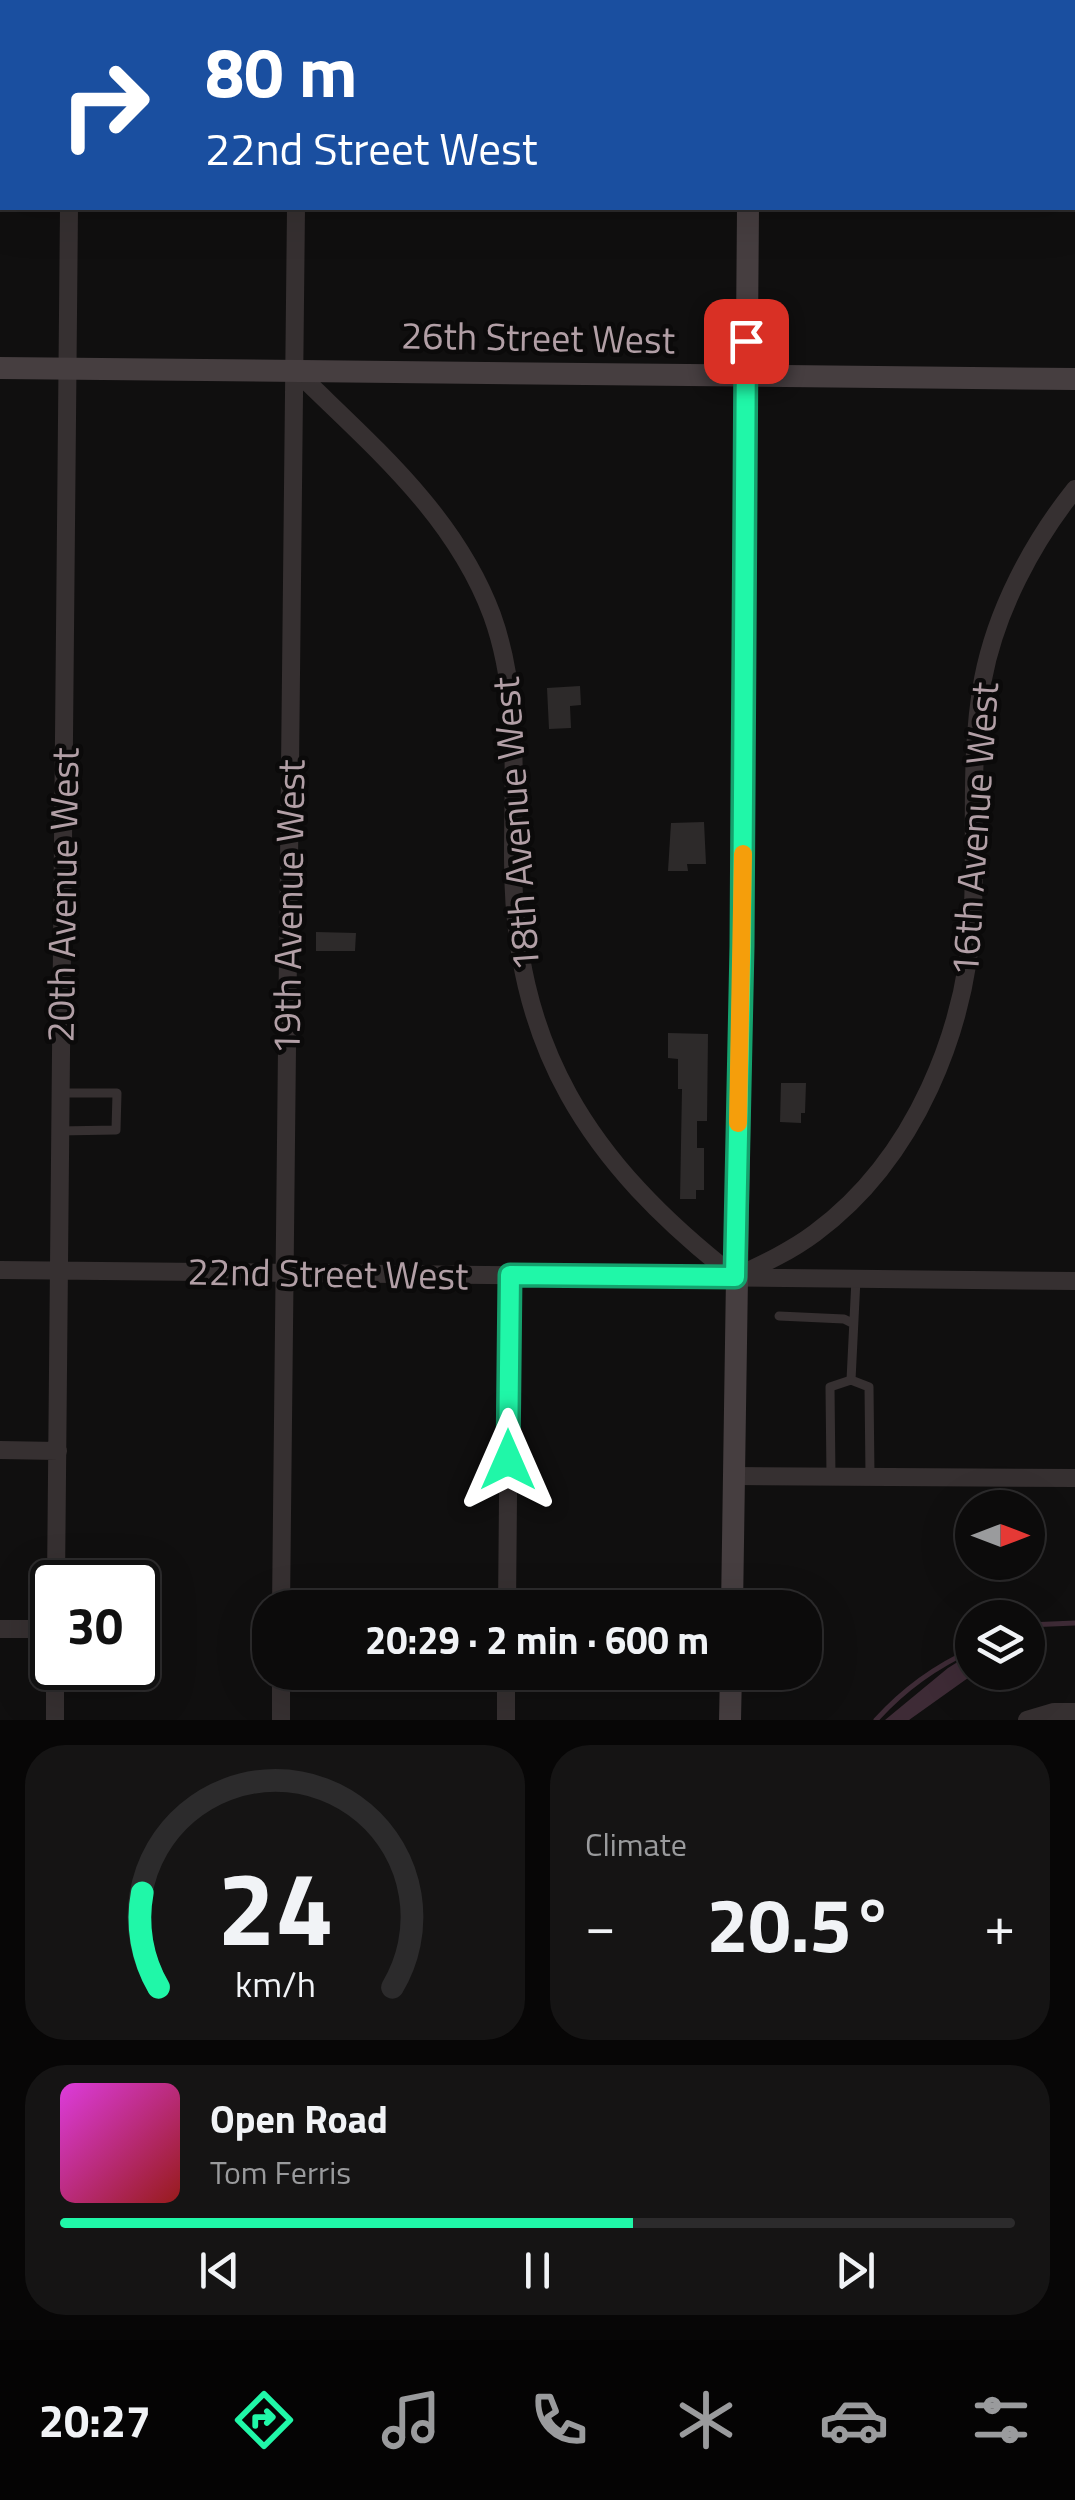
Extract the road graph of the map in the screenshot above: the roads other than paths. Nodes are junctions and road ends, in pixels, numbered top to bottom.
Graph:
1 (68, 210) edge
2 (296, 210) edge
3 (748, 210) edge
4 (0, 368) edge
5 (67, 369) junction
6 (295, 370) junction
7 (746, 374) junction
8 (1075, 379) edge
9 (1075, 489) edge
10 (60, 1093) junction
11 (59, 1131) junction
12 (0, 1270) edge
13 (58, 1271) junction
14 (283, 1273) junction
15 (510, 1275) junction
16 (735, 1277) junction
17 (856, 1279) junction
18 (1075, 1281) edge
19 (779, 1316) dead end
20 (852, 1323) junction
21 (851, 1380) junction
22 (0, 1450) edge
23 (58, 1451) junction
24 (735, 1476) junction
25 (831, 1476) junction
26 (870, 1476) junction
27 (1075, 1478) edge
28 (56, 1560) edge
29 (282, 1590) edge
30 (507, 1590) edge
31 (732, 1590) edge
32 (0, 1628) edge
33 (30, 1629) edge
34 (55, 1690) edge
35 (281, 1690) edge
36 (506, 1690) edge
37 (731, 1690) edge
38 (1075, 1712) edge
39 (55, 1720) edge
40 (281, 1720) edge
41 (506, 1720) edge
42 (730, 1720) edge
43 (1028, 1720) edge

1 - 5 street, 20th Avenue West
2 - 6 street, 19th Avenue West
3 - 7 street
4 - 5 street, 26th Street West
5 - 6 street, 26th Street West
5 - 10 street, 20th Avenue West
6 - 7 street, 26th Street West
6 - 14 street, 19th Avenue West
6 - 16 street, 18th Avenue West
7 - 8 street, 26th Street West
7 - 16 street
9 - 16 street, 16th Avenue West
10 - 11 street, 20th Avenue West
10 - 11 lane
11 - 13 street, 20th Avenue West
12 - 13 street, 22nd Street West
13 - 14 street, 22nd Street West
13 - 23 street, 20th Avenue West
14 - 15 street, 22nd Street West
14 - 29 street, 19th Avenue West
15 - 16 street, 22nd Street West
15 - 30 street
16 - 17 street, 22nd Street West
16 - 24 street
17 - 18 street, 22nd Street West
17 - 20 lane
19 - 20 lane
20 - 21 lane
21 - 25 lane
21 - 26 lane
22 - 23 street
23 - 28 street, 20th Avenue West
24 - 25 street
24 - 31 street
25 - 26 street
26 - 27 street
32 - 33 street
34 - 39 street
35 - 40 street
36 - 41 street
37 - 42 street
38 - 43 street

